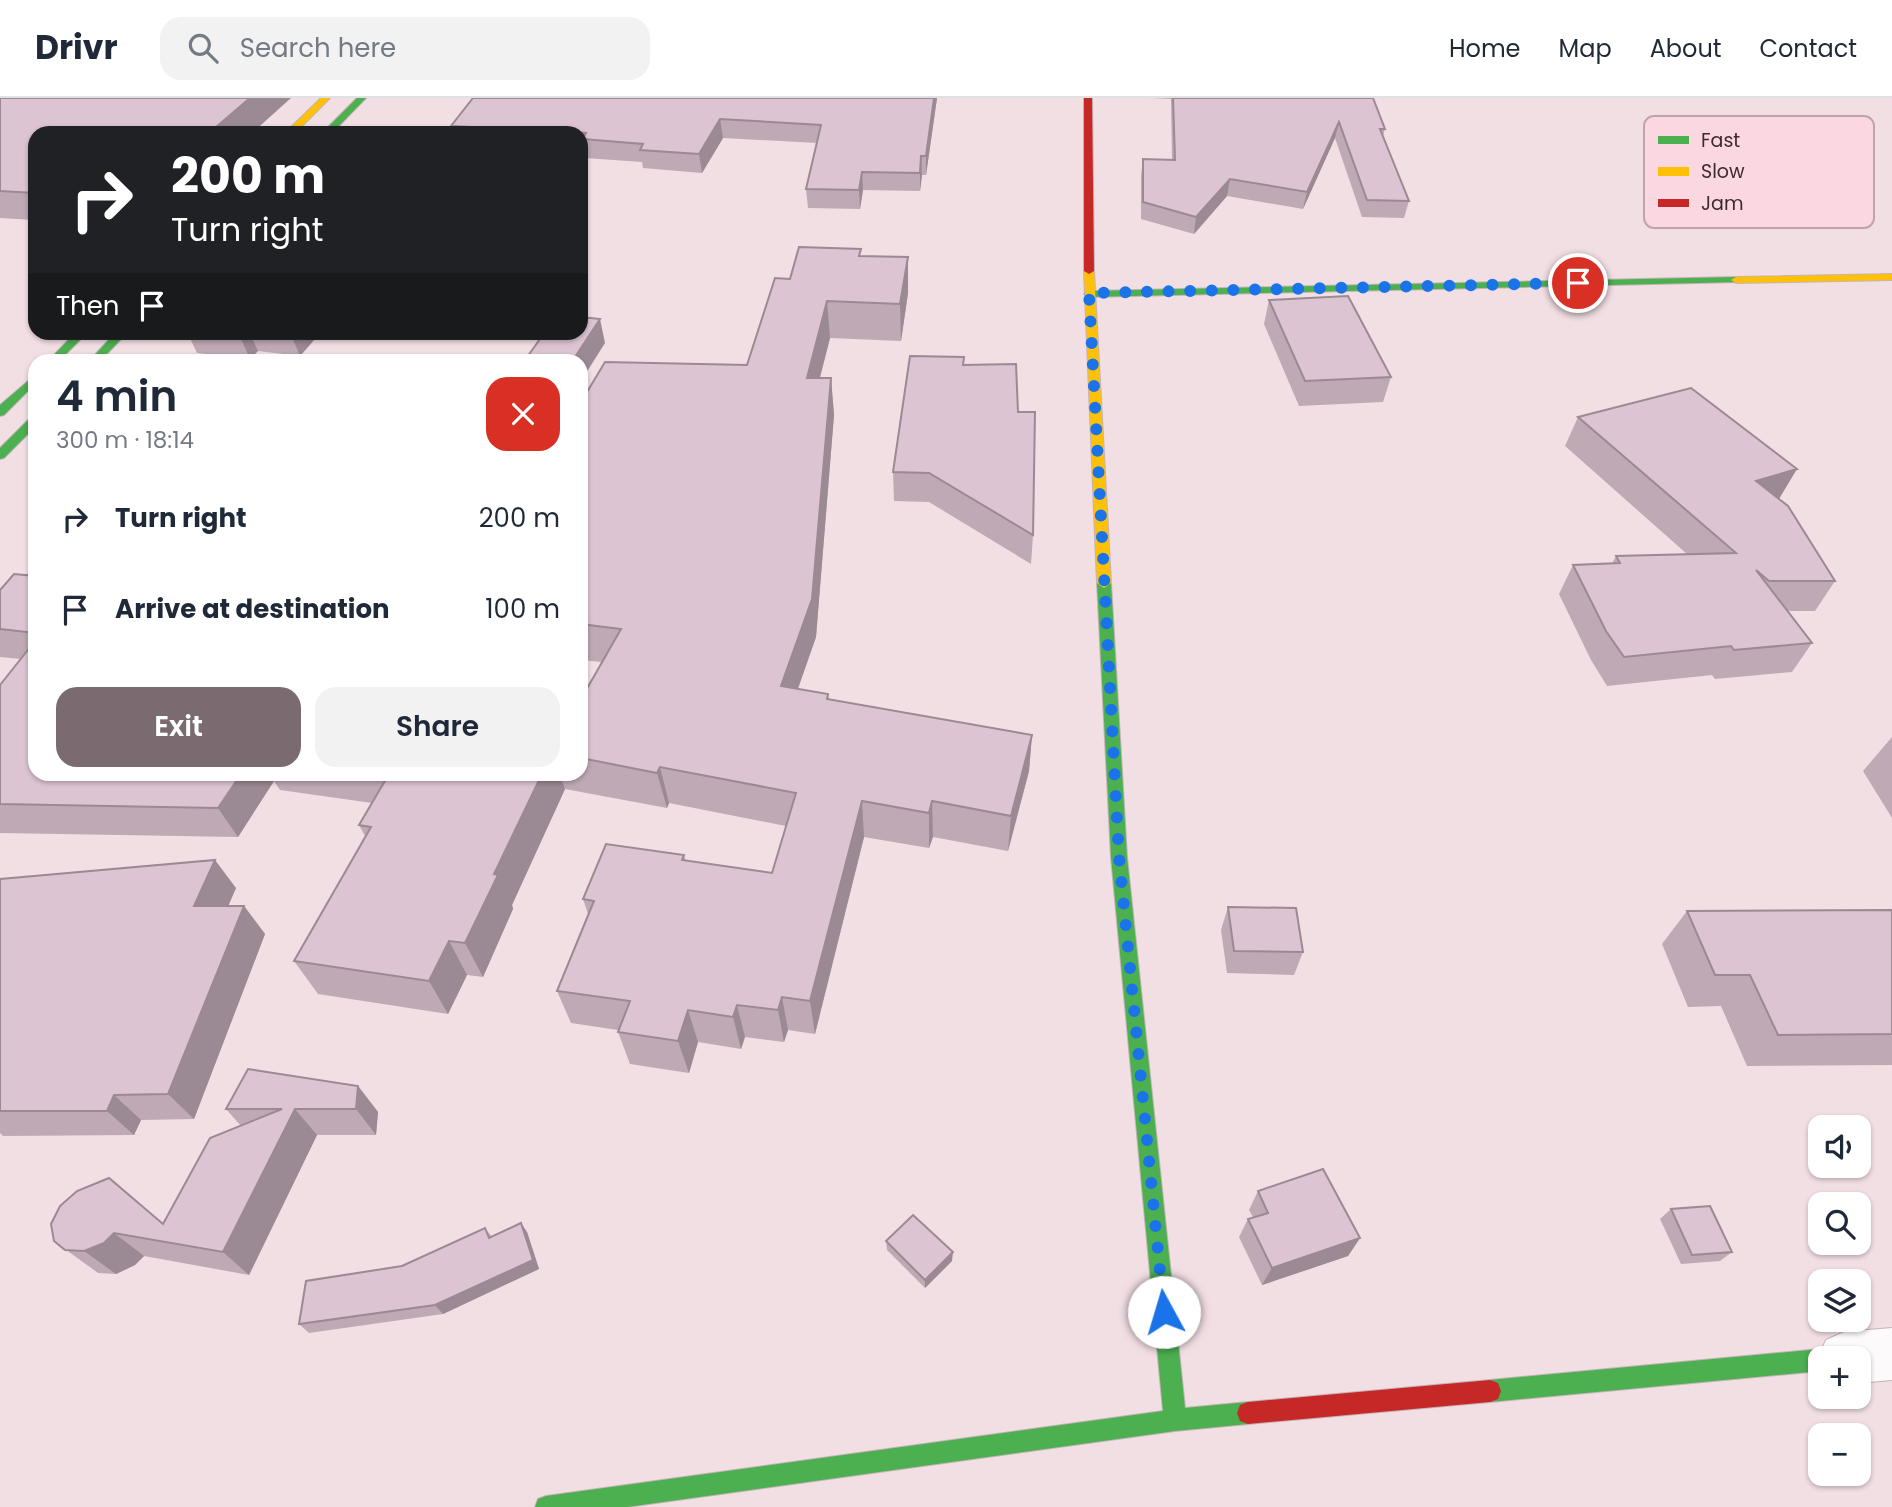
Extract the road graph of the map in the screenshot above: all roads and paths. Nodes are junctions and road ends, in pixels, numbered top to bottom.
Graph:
1 (326, 98) edge
2 (362, 98) edge
3 (1088, 98) edge
4 (297, 126) edge
5 (334, 126) edge
6 (1892, 277) edge
7 (1089, 293) junction
8 (75, 340) edge
9 (115, 340) edge
10 (60, 354) edge
11 (101, 354) edge
12 (28, 385) edge
13 (0, 412) edge
14 (28, 427) edge
15 (0, 455) edge
16 (1892, 1354) edge
17 (1871, 1356) edge
18 (1808, 1361) edge
19 (1175, 1420) junction
20 (546, 1507) edge

1 - 4 street
2 - 5 street
3 - 7 street
6 - 7 street
7 - 19 street
8 - 10 street
9 - 11 street
12 - 13 street
14 - 15 street
16 - 17 street
18 - 19 street
19 - 20 street

